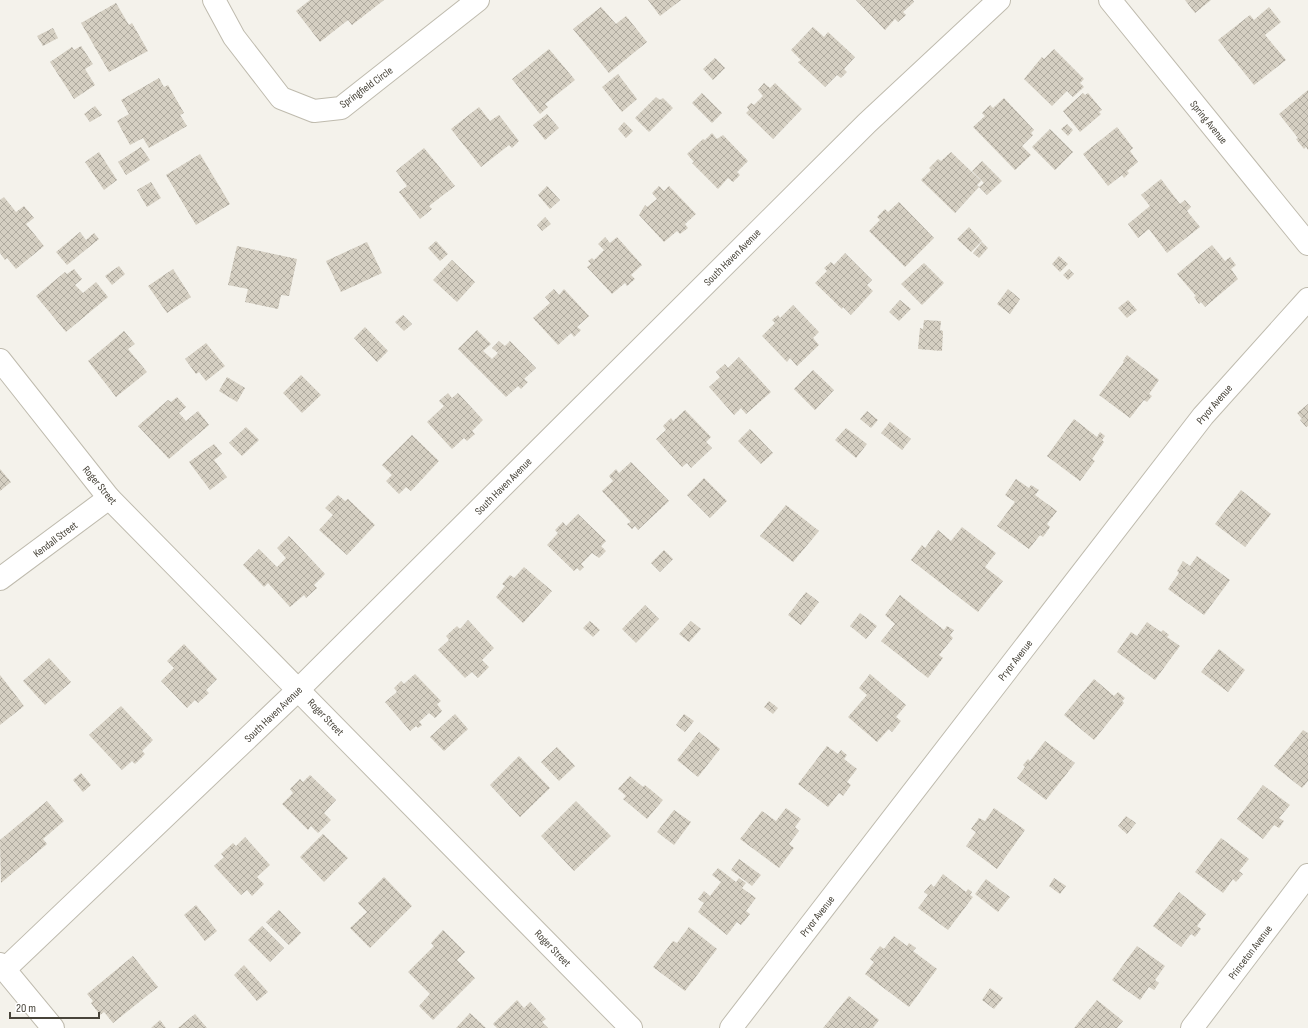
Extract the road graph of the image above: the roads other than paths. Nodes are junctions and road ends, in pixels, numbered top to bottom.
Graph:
1 (214, 0) edge
2 (478, 0) edge
3 (999, 0) edge
4 (1110, 0) edge
5 (1308, 244) edge
6 (1308, 299) edge
7 (0, 360) edge
8 (109, 498) junction
9 (0, 579) edge
10 (299, 689) junction
11 (1308, 875) edge
12 (2, 967) edge
13 (53, 1028) edge
14 (631, 1028) edge
15 (731, 1028) edge
16 (1192, 1028) edge

1 - 2 street, Springfield Circle
3 - 10 street, South Haven Avenue
4 - 5 street, Spring Avenue
6 - 15 street, Pryor Avenue
7 - 8 street, Roger Street
8 - 9 street, Kendall Street
8 - 10 street, Roger Street
10 - 12 street, South Haven Avenue
10 - 14 street, Roger Street
11 - 16 street, Princeton Avenue
12 - 13 street

